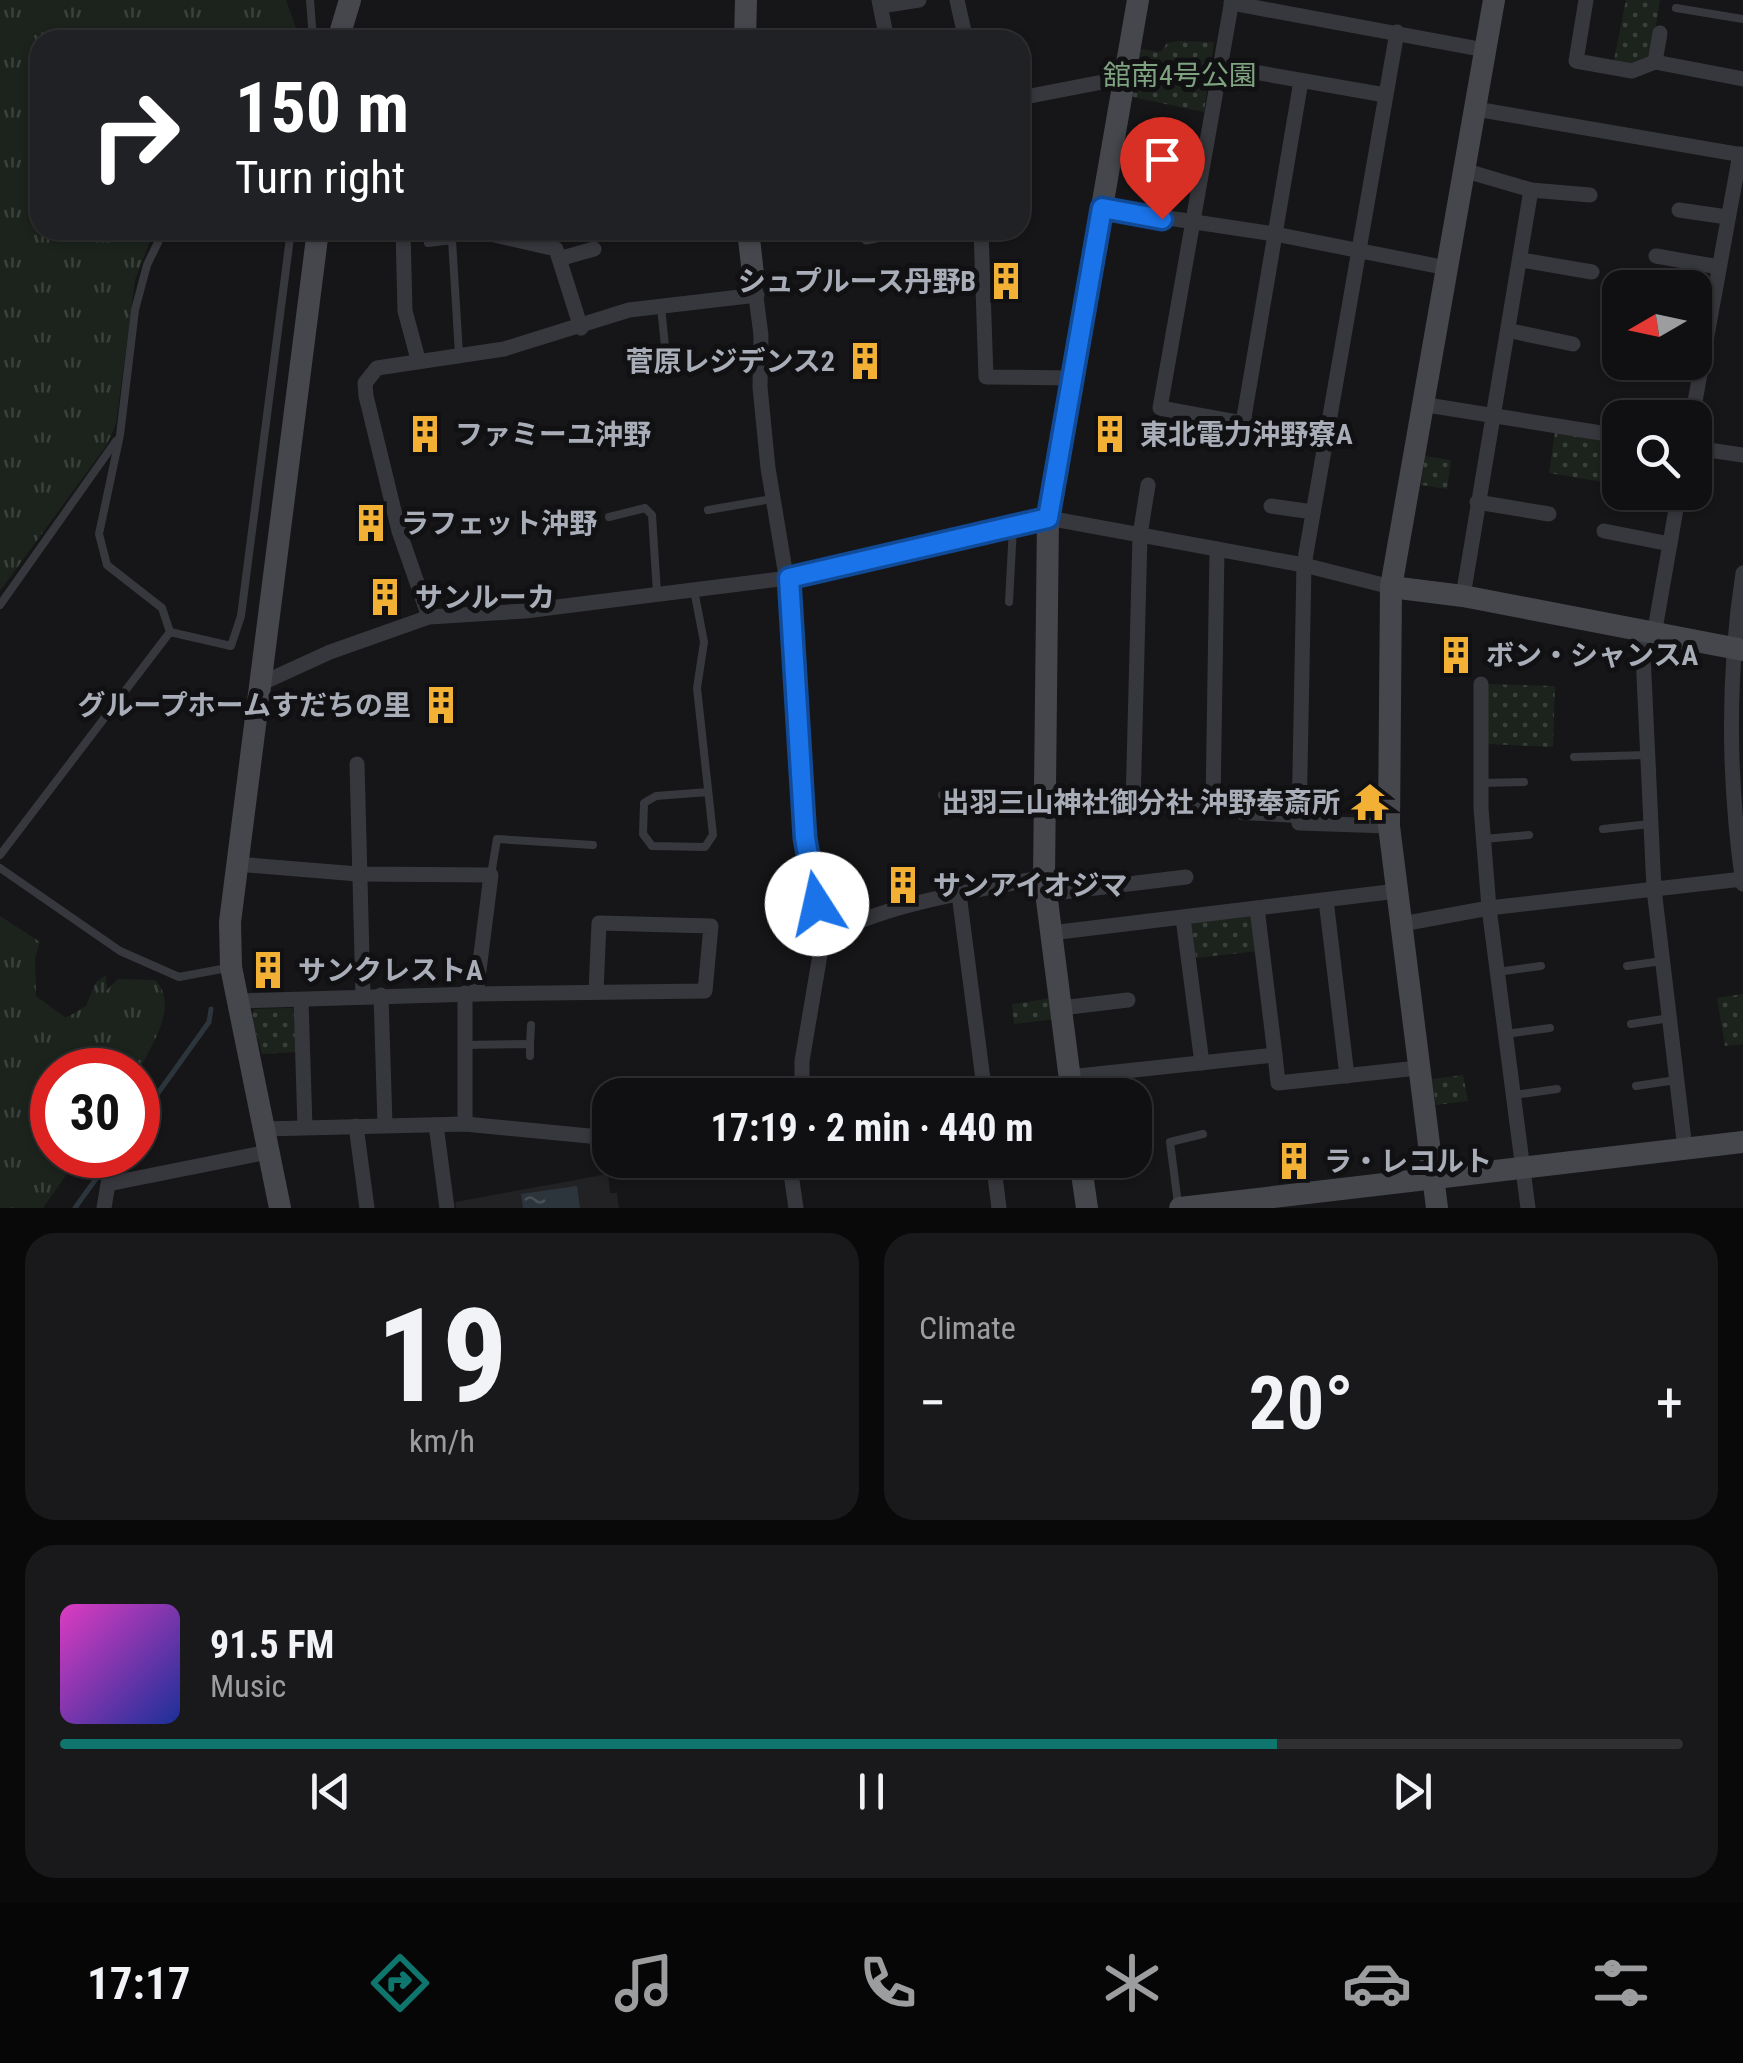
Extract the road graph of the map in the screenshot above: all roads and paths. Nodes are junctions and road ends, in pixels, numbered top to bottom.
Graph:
1 (310, 0) edge
2 (350, 0) edge
3 (746, 0) edge
4 (920, 0) edge
5 (957, 0) edge
6 (1138, 0) edge
7 (1494, 0) edge
8 (1586, 0) edge
9 (1232, 2) edge
10 (880, 3) edge
11 (1676, 8) dead end
12 (1743, 18) edge
13 (312, 30) edge
14 (341, 30) edge
15 (745, 30) edge
16 (885, 30) edge
17 (964, 30) edge
18 (1397, 32) junction
19 (1660, 33) dead end
20 (1485, 50) junction
21 (1655, 62) junction
22 (1220, 66) junction
23 (1123, 78) junction
24 (1743, 79) edge
25 (1301, 81) junction
26 (1030, 96) edge
27 (1385, 96) junction
28 (1476, 109) junction
29 (1741, 155) edge
30 (1463, 170) junction
31 (1531, 190) junction
32 (1590, 195) dead end
33 (1102, 208) junction
34 (1679, 210) dead end
35 (1728, 217) junction
36 (1192, 225) junction
37 (1276, 234) junction
38 (159, 240) edge
39 (290, 240) edge
40 (317, 240) edge
41 (403, 240) edge
42 (515, 240) edge
43 (749, 240) edge
44 (981, 240) edge
45 (428, 243) dead end
46 (594, 250) dead end
47 (1359, 252) junction
48 (1656, 256) dead end
49 (562, 258) junction
50 (1522, 260) junction
51 (1720, 267) junction
52 (1448, 268) junction
53 (1592, 272) dead end
54 (755, 284) junction
55 (1712, 299) edge
56 (661, 307) junction
57 (582, 328) junction
58 (1511, 330) junction
59 (1573, 344) dead end
60 (459, 354) junction
61 (666, 356) dead end
62 (418, 359) junction
63 (1073, 378) junction
64 (1422, 404) junction
65 (1492, 416) junction
66 (1243, 423) junction
67 (1602, 433) edge
68 (120, 436) junction
69 (1326, 438) junction
70 (1712, 450) edge
71 (1743, 455) edge
72 (1148, 485) dead end
73 (774, 499) junction
74 (1476, 502) junction
75 (1271, 506) dead end
76 (708, 510) dead end
77 (1677, 510) edge
78 (1313, 512) junction
79 (1548, 514) dead end
80 (608, 517) dead end
81 (1048, 518) junction
82 (1014, 524) junction
83 (1604, 531) dead end
84 (1140, 536) junction
85 (1670, 544) junction
86 (1217, 549) junction
87 (1304, 565) junction
88 (1743, 573) edge
89 (789, 578) junction
90 (1391, 587) junction
91 (694, 590) junction
92 (657, 595) junction
93 (1462, 596) junction
94 (1009, 602) dead end
95 (0, 605) edge
96 (429, 616) junction
97 (170, 632) junction
98 (1648, 634) junction
99 (1737, 649) edge
100 (260, 684) junction
101 (1481, 684) dead end
102 (1646, 754) junction
103 (1574, 757) dead end
104 (357, 764) dead end
105 (1481, 782) junction
106 (1524, 782) dead end
107 (708, 792) junction
108 (942, 795) dead end
109 (1044, 799) junction
110 (1133, 805) junction
111 (1738, 813) edge
112 (1242, 816) dead end
113 (1299, 818) junction
114 (1650, 824) junction
115 (1389, 826) junction
116 (1603, 829) dead end
117 (1529, 834) dead end
118 (1483, 839) junction
119 (593, 845) dead end
120 (0, 854) edge
121 (236, 864) junction
122 (0, 868) edge
123 (358, 874) junction
124 (491, 874) junction
125 (1186, 878) dead end
126 (1743, 881) edge
127 (1045, 886) junction
128 (1654, 890) junction
129 (1397, 892) junction
130 (959, 894) junction
131 (1326, 900) junction
132 (1257, 908) junction
133 (1489, 908) junction
134 (1183, 918) junction
135 (1402, 924) junction
136 (1052, 933) junction
137 (823, 936) junction
138 (1662, 961) junction
139 (1541, 966) dead end
140 (1627, 966) dead end
141 (231, 967) junction
142 (1498, 972) junction
143 (596, 992) junction
144 (470, 993) junction
145 (382, 994) junction
146 (363, 995) junction
147 (301, 1000) junction
148 (1128, 1000) dead end
149 (238, 1001) junction
150 (1061, 1008) junction
151 (1670, 1018) junction
152 (1631, 1024) dead end
153 (531, 1025) dead end
154 (1550, 1028) dead end
155 (1506, 1034) junction
156 (463, 1044) junction
157 (530, 1044) junction
158 (1275, 1055) junction
159 (530, 1056) dead end
160 (1202, 1063) junction
161 (1418, 1068) junction
162 (1347, 1076) junction
163 (802, 1078) edge
164 (982, 1078) edge
165 (1070, 1078) edge
166 (1117, 1078) edge
167 (1677, 1080) junction
168 (1636, 1086) dead end
169 (1557, 1088) dead end
170 (1514, 1095) junction
171 (466, 1124) junction
172 (385, 1125) junction
173 (436, 1125) junction
174 (356, 1126) junction
175 (305, 1127) junction
176 (1203, 1134) dead end
177 (592, 1136) edge
178 (266, 1141) junction
179 (1743, 1142) edge
180 (1686, 1149) junction
181 (1523, 1168) junction
182 (1432, 1176) junction
183 (792, 1178) edge
184 (995, 1178) edge
185 (1083, 1178) edge
186 (1312, 1200) edge
187 (104, 1208) edge
188 (280, 1208) edge
189 (366, 1208) edge
190 (446, 1208) edge
191 (796, 1208) edge
192 (999, 1208) edge
193 (1087, 1208) edge
194 (1179, 1208) edge
195 (1436, 1208) edge
196 (1528, 1208) edge

1 - 13 lane
2 - 14 street
3 - 15 street
4 - 10 street
5 - 17 street
6 - 23 street
7 - 20 street
8 - 21 street
9 - 18 street
9 - 22 street
10 - 16 street
11 - 12 lane
18 - 20 street
18 - 27 street
19 - 21 street
20 - 28 street
21 - 24 street
22 - 25 street
22 - 36 street
23 - 26 street
23 - 33 street
25 - 27 street
25 - 37 street
27 - 47 street
28 - 29 street
28 - 30 street
29 - 35 street
30 - 31 street
30 - 52 street
31 - 32 street
31 - 50 street
33 - 36 street
33 - 63 street
34 - 35 street
35 - 51 street
36 - 37 street
36 - 66 street
37 - 47 street
37 - 66 street
38 - 68 lane
39 - 97 lane
40 - 100 street
41 - 62 street
42 - 49 street
43 - 54 street
44 - 63 street
45 - 60 lane
46 - 49 street
47 - 52 street
47 - 69 street
48 - 51 street
49 - 57 street
50 - 53 street
50 - 58 street
51 - 55 street
52 - 64 street
54 - 56 street
54 - 73 street
56 - 57 street
56 - 61 lane
57 - 60 street
58 - 59 street
58 - 65 street
60 - 62 street
62 - 96 street
63 - 81 street
64 - 65 street
64 - 90 street
65 - 67 street
65 - 74 street
66 - 69 street
68 - 95 lane
68 - 97 lane
69 - 78 street
70 - 71 street
72 - 84 street
73 - 76 lane
73 - 89 street
74 - 79 street
74 - 93 street
75 - 78 street
77 - 85 street
78 - 87 street
80 - 92 lane
81 - 82 street
81 - 84 street
81 - 109 street
82 - 89 street
82 - 94 lane
83 - 85 street
84 - 86 street
84 - 110 street
85 - 98 street
86 - 87 street
86 - 110 street
87 - 90 street
87 - 113 street
88 - 99 street
89 - 91 street
89 - 137 street
90 - 93 street
90 - 115 street
91 - 92 street
91 - 107 lane
92 - 96 street
93 - 98 street
96 - 100 street
97 - 120 lane
98 - 99 street
98 - 102 street
99 - 111 street
100 - 121 street
101 - 105 street
102 - 103 lane
102 - 114 street
104 - 123 street
105 - 106 lane
105 - 118 street
107 - 107 lane
108 - 109 lane
109 - 110 street
109 - 127 street
111 - 126 street
112 - 113 lane
113 - 115 street
114 - 116 lane
114 - 128 street
115 - 129 street
117 - 118 lane
118 - 133 street
119 - 124 lane
121 - 123 street
121 - 141 street
122 - 141 lane
123 - 124 street
123 - 146 street
124 - 144 street
125 - 127 street
126 - 128 street
127 - 130 street
127 - 136 street
128 - 133 street
128 - 138 street
129 - 131 street
129 - 135 street
130 - 137 street
130 - 164 street
131 - 132 street
131 - 162 street
132 - 134 street
132 - 158 street
133 - 135 street
133 - 142 street
134 - 136 street
134 - 160 street
135 - 161 street
136 - 150 street
137 - 163 street
138 - 140 lane
138 - 151 street
139 - 142 lane
141 - 149 street
142 - 155 street
143 - 143 street
143 - 144 street
144 - 145 street
144 - 156 street
145 - 146 street
145 - 172 street
146 - 147 street
147 - 149 street
147 - 175 street
148 - 150 street
149 - 178 street
150 - 165 street
151 - 152 lane
151 - 167 street
153 - 157 lane
154 - 155 lane
155 - 170 street
156 - 157 lane
156 - 171 street
157 - 159 lane
158 - 160 street
158 - 162 street
160 - 166 street
161 - 162 street
161 - 182 street
167 - 168 lane
167 - 180 street
169 - 170 lane
170 - 181 street
171 - 173 street
171 - 177 street
172 - 173 street
172 - 174 street
173 - 190 street
174 - 175 street
174 - 189 street
175 - 178 street
176 - 194 lane
178 - 187 street
178 - 188 street
179 - 180 street
180 - 181 street
181 - 182 street
181 - 196 street
182 - 186 street
182 - 195 street
183 - 191 street
184 - 192 street
185 - 193 street
186 - 194 street

